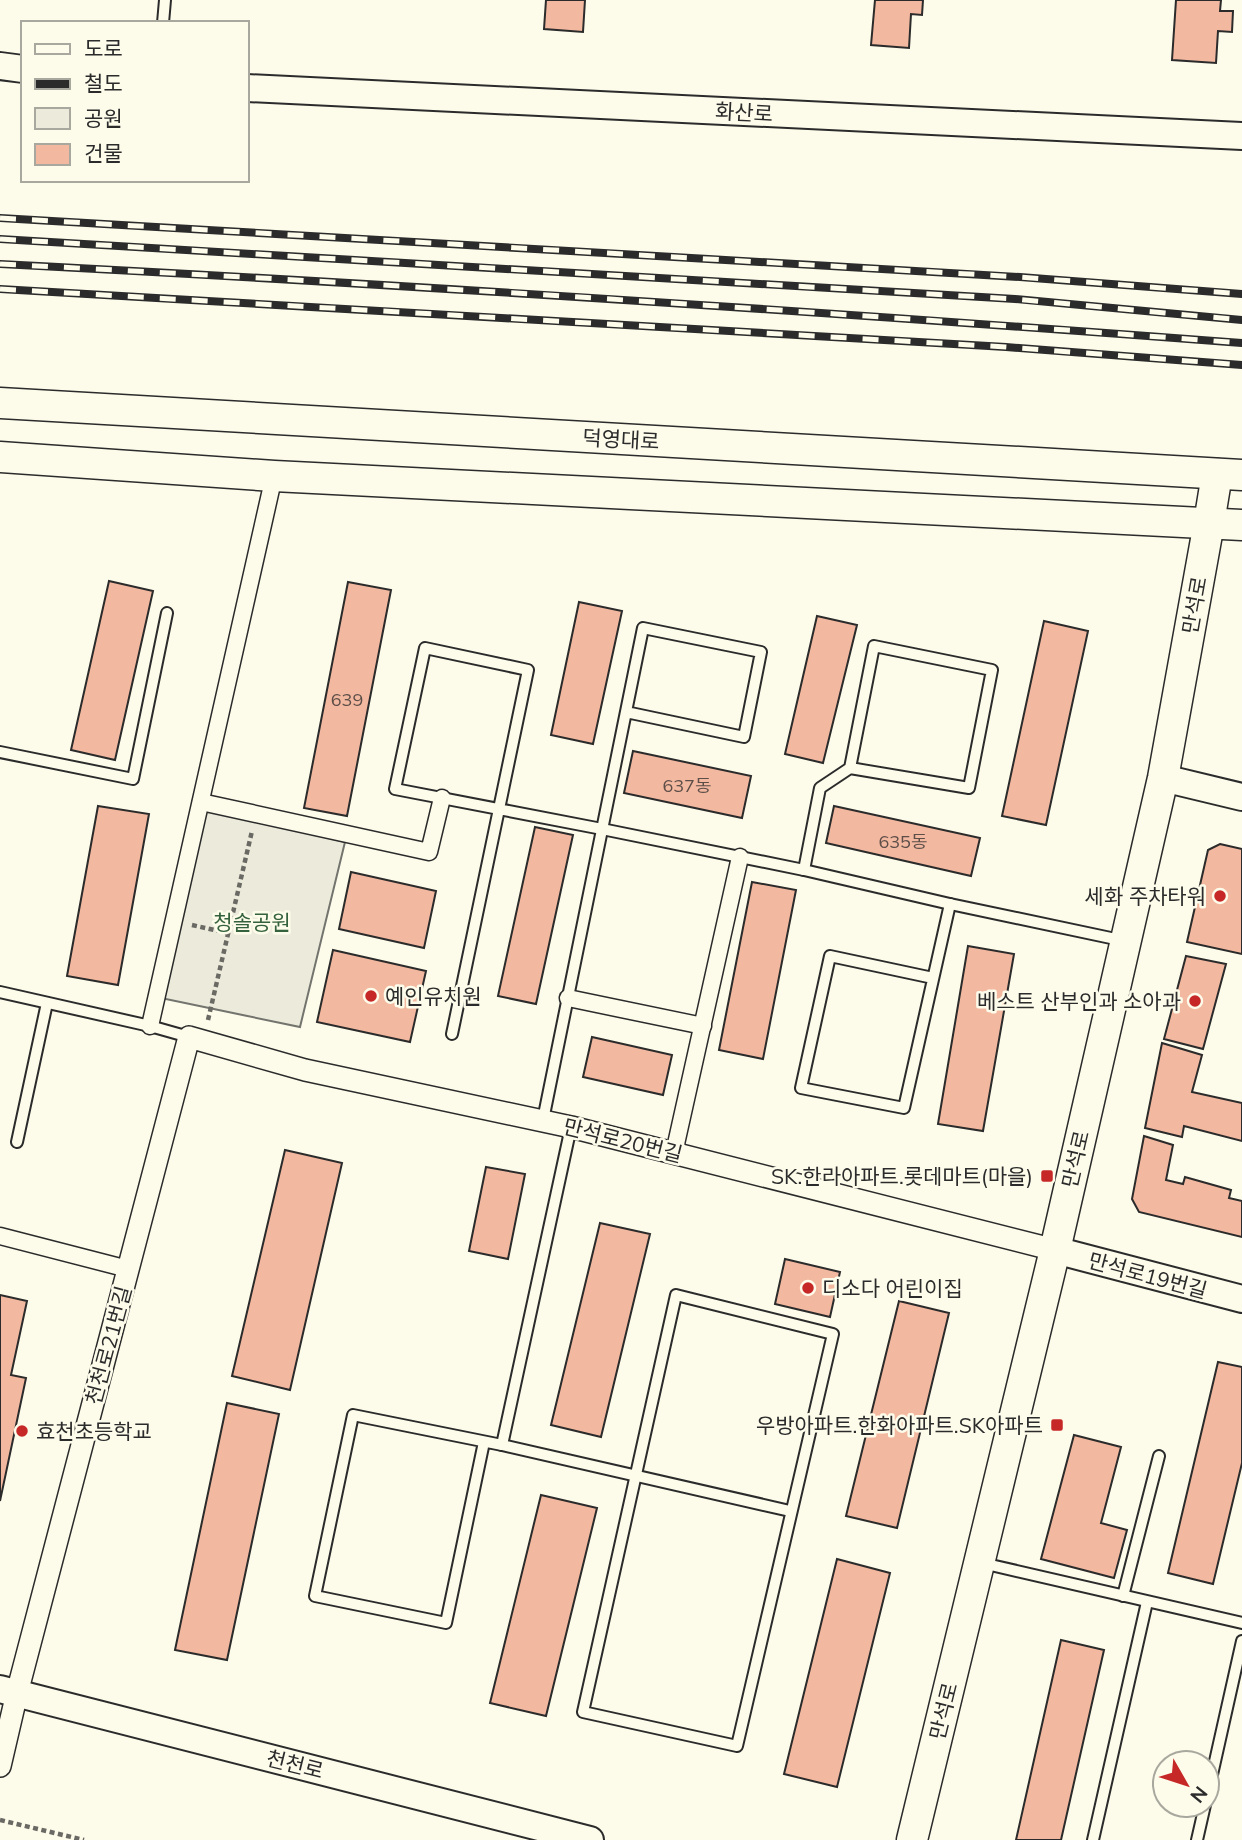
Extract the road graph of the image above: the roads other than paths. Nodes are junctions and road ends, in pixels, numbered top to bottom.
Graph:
1 (165, 0) edge
2 (163, 21) edge
3 (0, 66) edge
4 (21, 69) edge
5 (248, 88) edge
6 (1242, 136) edge
7 (0, 403) edge
8 (0, 457) edge
9 (1229, 474) edge
10 (274, 476) junction
11 (1209, 523) junction
12 (1242, 525) edge
13 (167, 613) dead end
14 (626, 712) junction
15 (0, 752) edge
16 (850, 768) junction
17 (1163, 778) junction
18 (1242, 797) edge
19 (442, 798) junction
20 (201, 803) junction
21 (498, 809) junction
22 (602, 829) junction
23 (740, 857) junction
24 (804, 870) junction
25 (950, 904) junction
26 (1125, 941) junction
27 (933, 978) junction
28 (0, 992) edge
29 (568, 998) junction
30 (47, 1003) junction
31 (150, 1026) junction
32 (703, 1026) junction
33 (452, 1034) dead end
34 (196, 1039) junction
35 (543, 1120) junction
36 (571, 1126) junction
37 (17, 1142) dead end
38 (674, 1153) junction
39 (0, 1236) edge
40 (1055, 1250) junction
41 (128, 1269) junction
42 (1242, 1299) edge
43 (484, 1442) junction
44 (502, 1445) junction
45 (1159, 1457) dead end
46 (636, 1476) junction
47 (790, 1511) junction
48 (979, 1563) junction
49 (1124, 1596) junction
50 (1147, 1602) junction
51 (1242, 1623) edge
52 (1242, 1641) edge
53 (9, 1691) edge
54 (1218, 1749) edge
55 (0, 1766) edge
56 (1202, 1819) edge
57 (590, 1840) edge
58 (912, 1840) edge
59 (1093, 1840) edge
60 (1197, 1840) edge

1 - 2 lane
3 - 4 street
5 - 6 street, 화산로
7 - 9 main road, 덕영대로
8 - 10 main road
9 - 11 main road, 만석로
10 - 11 main road
10 - 20 street
11 - 12 main road
11 - 17 main road, 만석로
13 - 15 lane
14 - 14 lane
14 - 22 lane
16 - 16 lane
16 - 24 lane
17 - 18 street
17 - 26 main road, 만석로
19 - 20 street
19 - 21 lane
19 - 21 lane
20 - 31 street
21 - 22 lane
21 - 33 lane
22 - 23 lane
22 - 29 lane
23 - 24 lane
23 - 32 street
24 - 25 lane
25 - 26 lane
25 - 27 lane
26 - 40 main road, 만석로
27 - 27 lane
28 - 30 lane
29 - 32 street
29 - 35 lane
30 - 31 lane
30 - 37 lane
31 - 34 lane
32 - 38 street
34 - 35 street, 만석로20번길
34 - 41 street, 천천로21번길
35 - 36 street, 만석로20번길
36 - 38 street, 만석로20번길
36 - 44 lane
38 - 40 street, 만석로20번길
39 - 41 street
40 - 42 street, 만석로19번길
40 - 48 main road, 만석로
41 - 53 street, 천천로21번길
43 - 43 lane
43 - 44 lane
44 - 46 lane
45 - 49 lane
46 - 47 lane
46 - 47 lane
46 - 47 lane
48 - 49 lane
48 - 58 main road, 만석로
49 - 50 lane
50 - 51 lane
50 - 59 lane
52 - 54 lane
53 - 55 street, 천천로21번길
53 - 57 street, 천천로
56 - 60 lane

